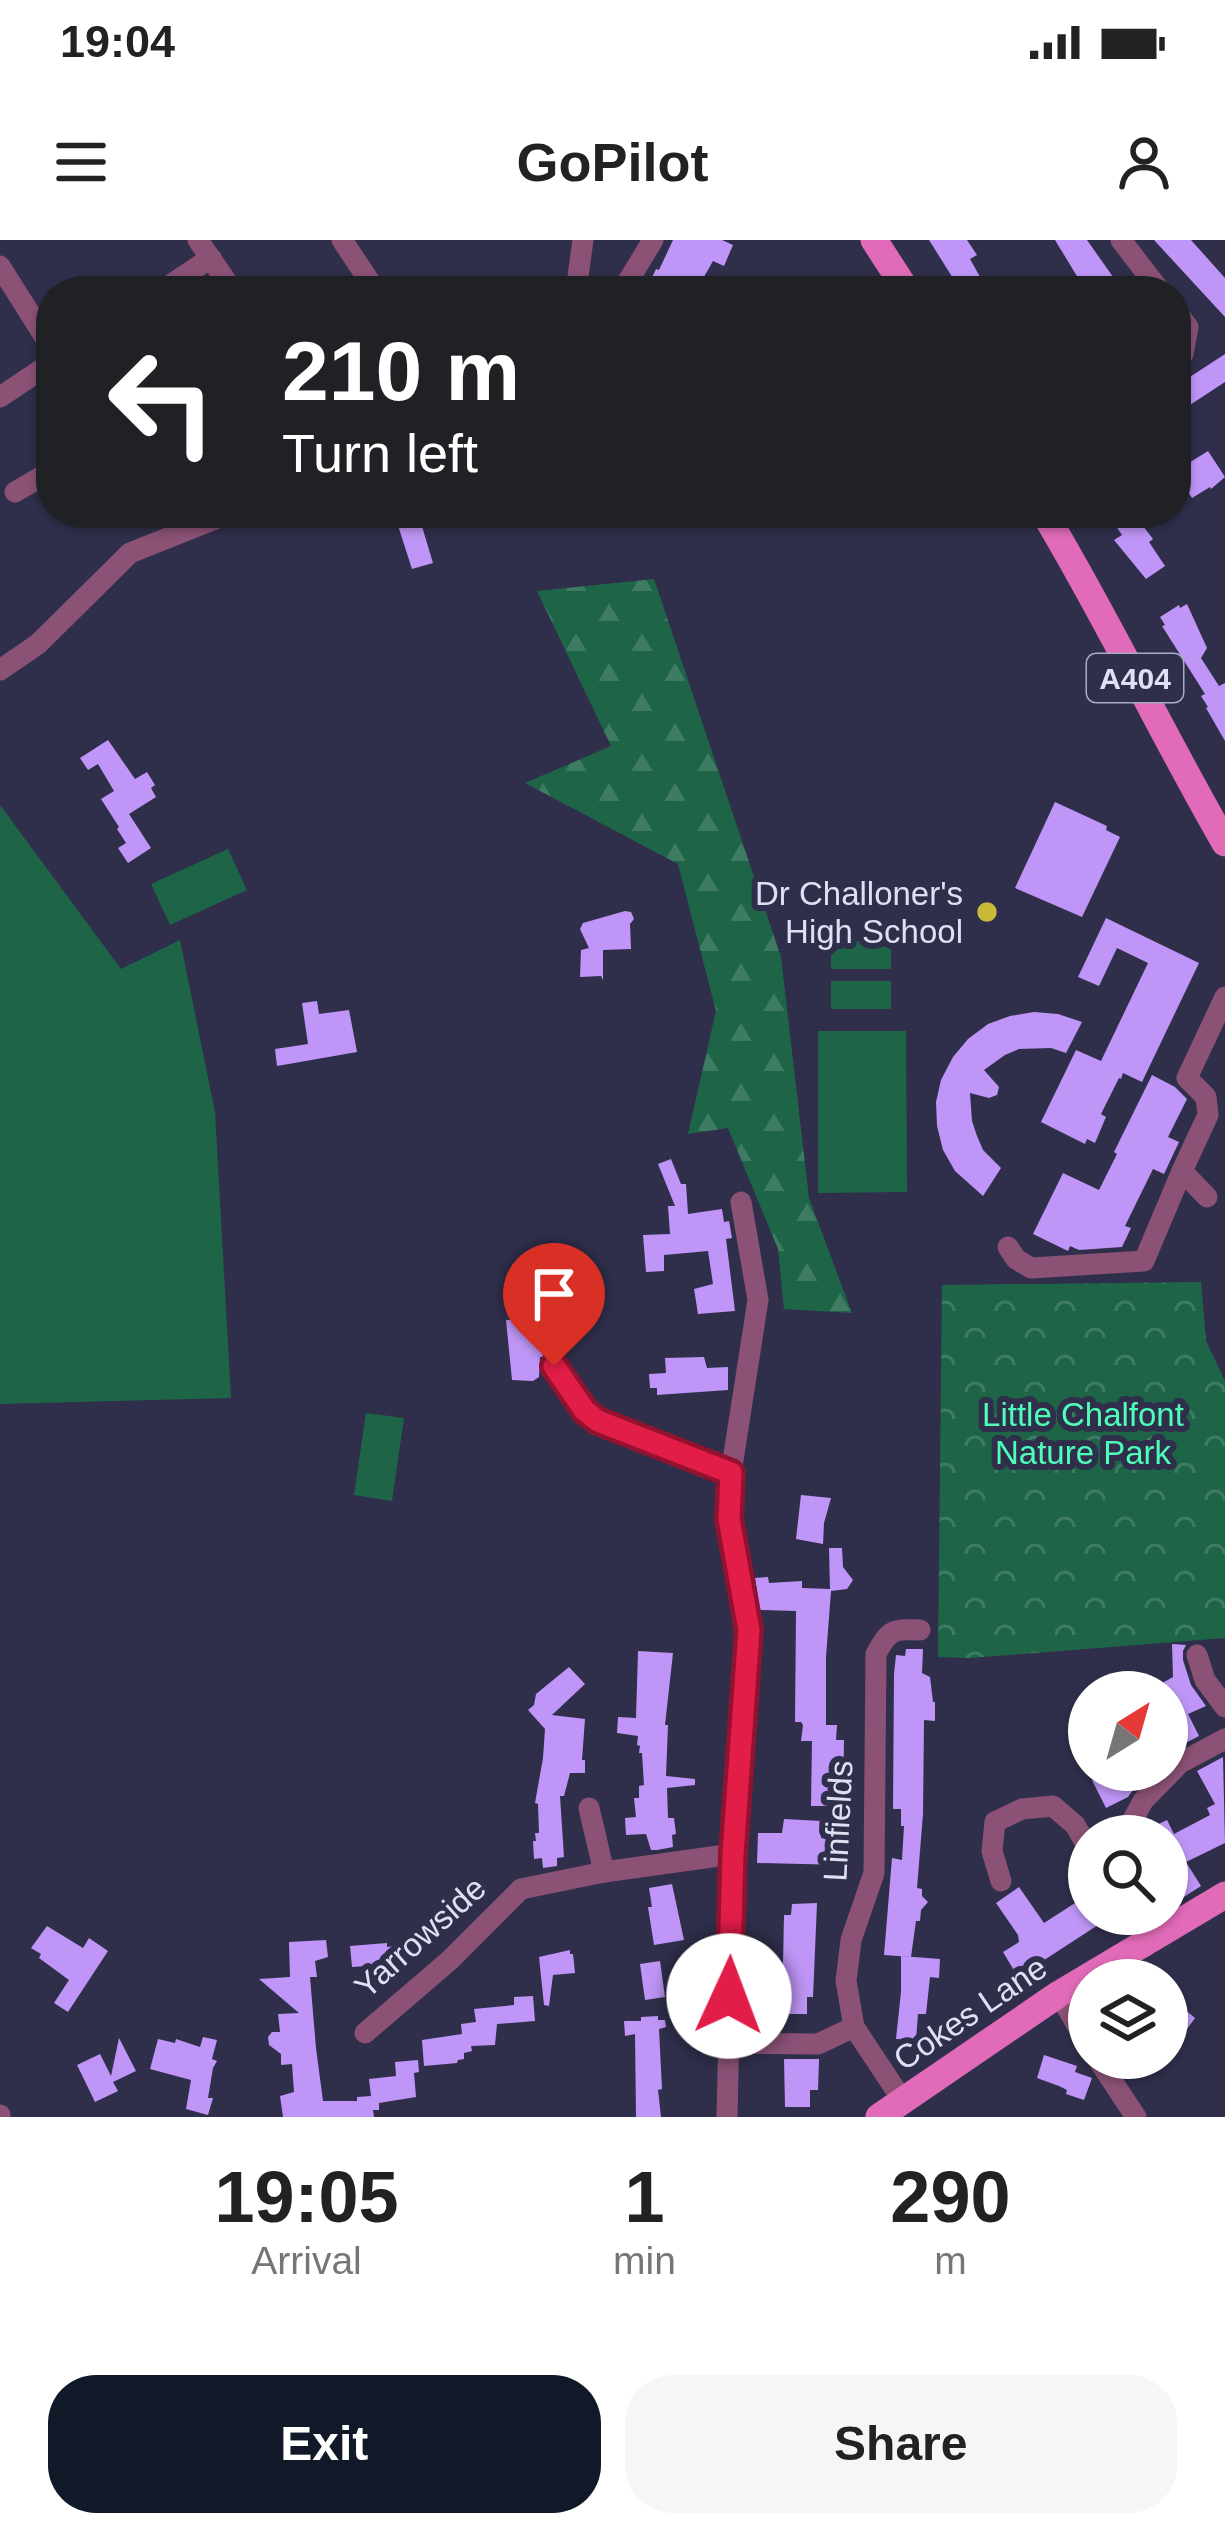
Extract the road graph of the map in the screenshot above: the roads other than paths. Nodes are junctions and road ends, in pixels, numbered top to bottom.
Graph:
1 (342, 240) edge
2 (583, 240) edge
3 (653, 240) edge
4 (874, 240) edge
5 (1121, 240) edge
6 (205, 249) edge
7 (0, 266) edge
8 (177, 276) edge
9 (223, 276) edge
10 (366, 276) edge
11 (578, 276) edge
12 (631, 276) edge
13 (897, 276) edge
14 (1149, 276) edge
15 (36, 323) edge
16 (36, 373) edge
17 (0, 398) edge
18 (36, 480) edge
19 (15, 492) dead end
20 (192, 528) edge
21 (1053, 528) edge
22 (0, 670) edge
23 (1225, 843) edge
24 (1225, 997) edge
25 (1182, 1171) junction
26 (1207, 1197) dead end
27 (741, 1202) dead end
28 (1008, 1246) dead end
29 (554, 1366) dead end
30 (731, 1473) junction
31 (920, 1630) dead end
32 (1197, 1655) dead end
33 (1225, 1706) edge
34 (1225, 1739) edge
35 (589, 1808) dead end
36 (1135, 1815) edge
37 (1068, 1820) edge
38 (733, 1854) junction
39 (604, 1872) junction
40 (1000, 1881) dead end
41 (1225, 1895) edge
42 (1188, 1911) edge
43 (1144, 1935) edge
44 (1059, 1994) junction
45 (1068, 2010) edge
46 (854, 2027) junction
47 (364, 2033) dead end
48 (727, 2043) junction
49 (1111, 2079) edge
50 (903, 2102) junction
51 (727, 2117) edge
52 (879, 2117) edge
53 (1136, 2117) edge

1 - 10 street
2 - 11 street
3 - 12 street
4 - 13 main road
5 - 14 street
6 - 8 street
6 - 9 street
7 - 15 street
16 - 17 street
18 - 19 street
20 - 22 street
21 - 23 main road, A404
24 - 25 street
25 - 26 street
25 - 28 street
27 - 30 street
29 - 30 street
30 - 38 street
31 - 46 street, Linfields
32 - 33 street
34 - 36 street
35 - 39 street
37 - 40 street
38 - 39 street, Yarrowside
38 - 48 street
39 - 47 street, Yarrowside
41 - 42 main road, Cokes Lane
43 - 44 main road, Cokes Lane
44 - 45 street
44 - 50 main road, Cokes Lane
46 - 48 street
46 - 50 street, Linfields
48 - 51 street
49 - 53 street
50 - 52 main road, Cokes Lane

